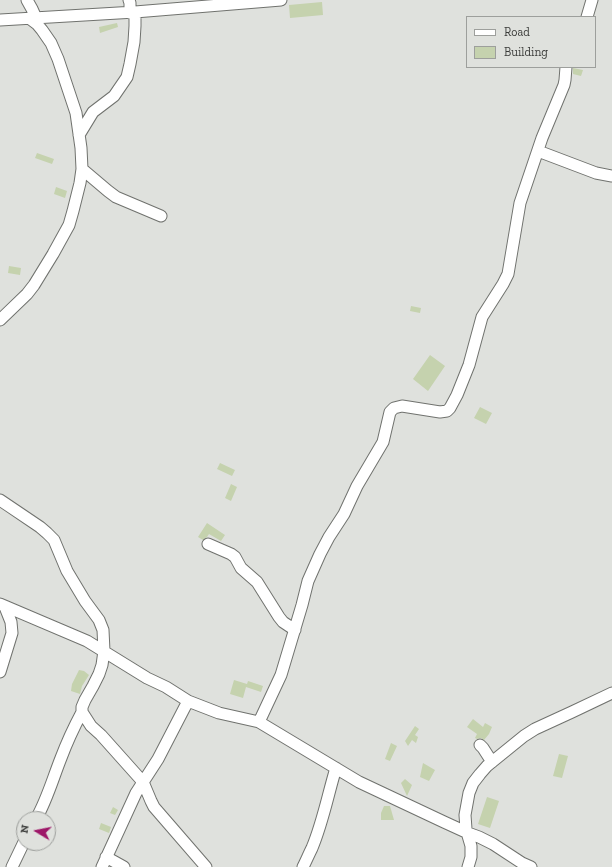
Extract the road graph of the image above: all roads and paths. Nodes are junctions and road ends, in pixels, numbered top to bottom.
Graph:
1 (27, 0) edge
2 (129, 0) edge
3 (281, 0) edge
4 (592, 0) edge
5 (249, 1) edge
6 (132, 12) junction
7 (587, 16) edge
8 (33, 18) junction
9 (0, 20) edge
10 (566, 68) edge
11 (79, 135) junction
12 (538, 151) junction
13 (82, 169) junction
14 (612, 176) edge
15 (161, 216) dead end
16 (0, 320) edge
17 (0, 500) edge
18 (208, 544) dead end
19 (2, 606) edge
20 (295, 630) junction
21 (104, 651) junction
22 (0, 672) edge
23 (609, 696) edge
24 (188, 701) junction
25 (82, 712) junction
26 (259, 722) junction
27 (480, 745) dead end
28 (492, 762) junction
29 (336, 768) junction
30 (143, 782) junction
31 (40, 811) edge
32 (468, 833) junction
33 (20, 851) edge
34 (104, 862) edge
35 (12, 867) edge
36 (124, 867) edge
37 (206, 867) edge
38 (302, 867) edge
39 (468, 867) edge
40 (531, 867) edge

1 - 8 street
2 - 6 street
3 - 5 street
4 - 7 street
5 - 6 street
6 - 8 street
6 - 11 street
8 - 9 street
8 - 11 street
10 - 12 street
11 - 13 street
12 - 14 street
12 - 20 street
13 - 15 street
13 - 16 street
17 - 21 street
18 - 20 street
19 - 21 street
19 - 22 street
20 - 26 street
21 - 24 street
21 - 25 street
23 - 28 street
24 - 26 street
24 - 30 street
25 - 30 street
25 - 31 street
26 - 29 street
27 - 28 street
28 - 32 street
29 - 32 street
29 - 38 street
30 - 34 street
30 - 37 street
32 - 39 street
32 - 40 street
33 - 35 street
34 - 36 street

